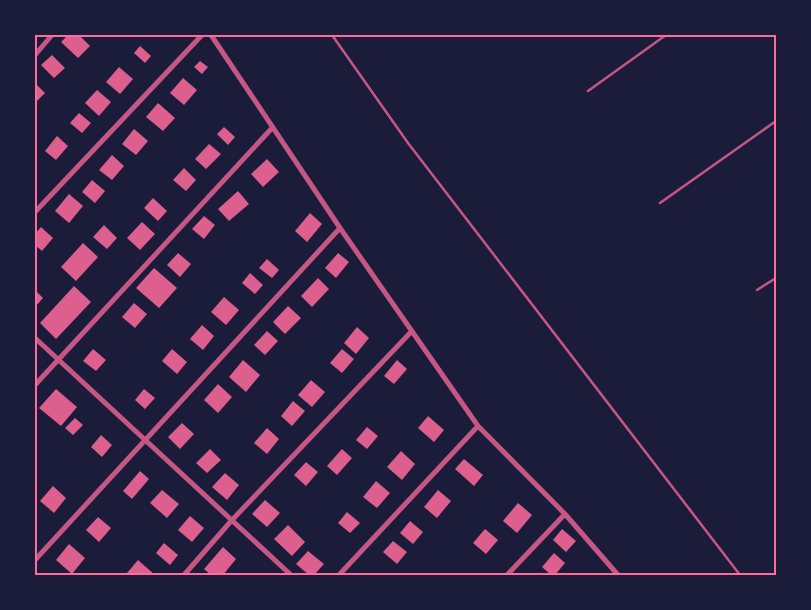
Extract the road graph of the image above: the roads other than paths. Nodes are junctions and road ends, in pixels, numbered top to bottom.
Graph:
1 (52, 35) edge
2 (202, 35) edge
3 (211, 35) edge
4 (332, 35) edge
5 (666, 35) edge
6 (35, 55) edge
7 (588, 91) dead end
8 (776, 121) edge
9 (272, 128) junction
10 (660, 204) dead end
11 (35, 212) edge
12 (340, 228) junction
13 (776, 278) edge
14 (757, 290) dead end
15 (411, 332) junction
16 (35, 338) edge
17 (59, 359) junction
18 (35, 386) edge
19 (478, 426) junction
20 (146, 440) junction
21 (565, 514) junction
22 (232, 520) junction
23 (35, 560) edge
24 (184, 575) edge
25 (291, 575) edge
26 (339, 575) edge
27 (507, 575) edge
28 (618, 575) edge
29 (740, 575) edge

1 - 6 street
2 - 11 street
3 - 9 street
4 - 29 lane
5 - 7 lane
8 - 10 lane
9 - 12 street
9 - 17 street
12 - 15 street
12 - 20 street
13 - 14 lane
15 - 19 street
15 - 22 street
16 - 17 street
17 - 18 street
17 - 20 street
19 - 21 street
19 - 26 street
20 - 22 street
20 - 23 street
21 - 27 street
21 - 28 street
22 - 24 street
22 - 25 street

